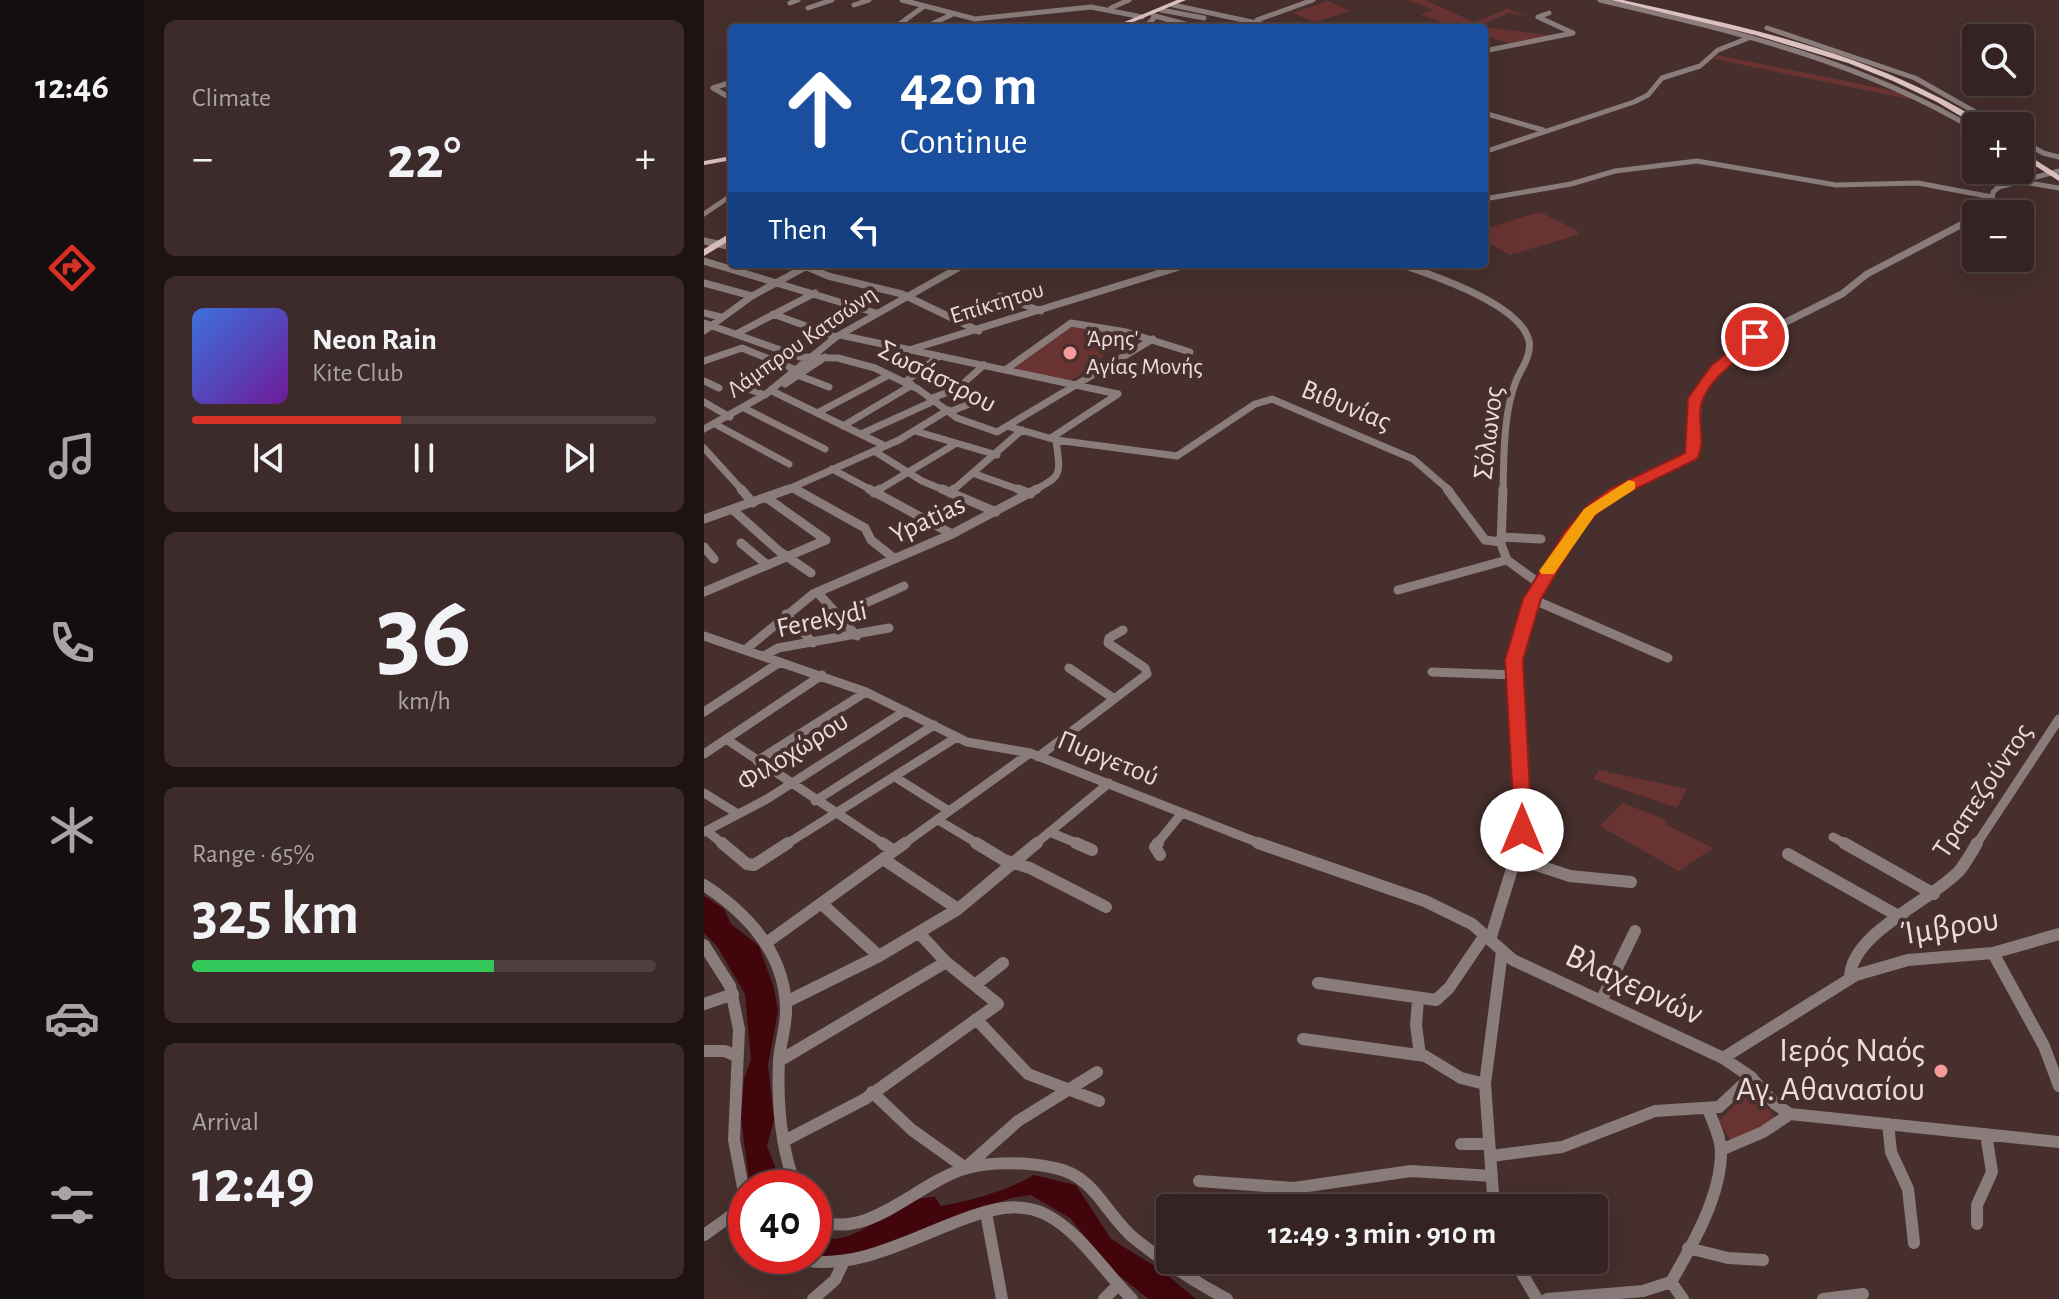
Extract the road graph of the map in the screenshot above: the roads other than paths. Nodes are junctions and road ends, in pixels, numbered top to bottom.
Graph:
1 (798, 0) edge
2 (832, 0) edge
3 (869, 0) edge
4 (902, 0) edge
5 (1129, 0) edge
6 (1183, 0) edge
7 (1313, 0) edge
8 (1600, 0) edge
9 (1614, 0) edge
10 (1623, 0) edge
11 (1094, 2) dead end
12 (790, 3) dead end
13 (854, 5) dead end
14 (1173, 5) junction
15 (923, 7) junction
16 (808, 8) dead end
17 (1103, 8) junction
18 (1111, 8) junction
19 (1156, 13) junction
20 (1549, 13) dead end
21 (951, 15) junction
22 (1142, 17) junction
23 (1204, 18) dead end
24 (1253, 21) junction
25 (900, 24) edge
26 (932, 24) edge
27 (1124, 24) edge
28 (1147, 24) edge
29 (1188, 24) edge
30 (1265, 24) edge
31 (1767, 28) dead end
32 (1753, 36) junction
33 (1488, 50) edge
34 (728, 83) edge
35 (728, 90) edge
36 (720, 93) junction
37 (728, 97) edge
38 (1965, 112) edge
39 (1975, 112) edge
40 (1488, 114) edge
41 (1962, 114) edge
42 (1962, 122) edge
43 (1543, 130) junction
44 (2034, 148) edge
45 (1488, 151) edge
46 (2034, 156) edge
47 (2059, 157) edge
48 (728, 161) edge
49 (2034, 162) edge
50 (704, 164) edge
51 (2057, 173) edge
52 (2034, 176) edge
53 (2034, 182) edge
54 (2008, 184) edge
55 (2059, 188) edge
56 (728, 198) edge
57 (1488, 198) edge
58 (1993, 199) junction
59 (1999, 200) edge
60 (704, 214) edge
61 (1962, 224) edge
62 (728, 238) edge
63 (704, 241) edge
64 (718, 244) junction
65 (728, 246) edge
66 (704, 253) edge
67 (704, 261) edge
68 (728, 267) edge
69 (730, 268) edge
70 (801, 268) edge
71 (812, 268) edge
72 (957, 268) edge
73 (1176, 268) edge
74 (1409, 268) edge
75 (779, 281) junction
76 (704, 283) edge
77 (815, 293) junction
78 (905, 295) junction
79 (752, 296) junction
80 (1000, 296) dead end
81 (704, 311) edge
82 (1041, 311) junction
83 (876, 313) junction
84 (773, 314) junction
85 (721, 317) junction
86 (704, 323) edge
87 (713, 324) junction
88 (704, 331) edge
89 (979, 331) junction
90 (738, 333) junction
91 (838, 336) junction
92 (1153, 339) junction
93 (909, 350) junction
94 (1190, 352) dead end
95 (939, 356) junction
96 (825, 357) junction
97 (810, 358) junction
98 (704, 361) edge
99 (984, 365) junction
100 (811, 369) junction
101 (1005, 370) junction
102 (825, 372) dead end
103 (798, 373) junction
104 (889, 375) junction
105 (704, 381) edge
106 (909, 384) junction
107 (1073, 384) junction
108 (737, 385) dead end
109 (829, 387) dead end
110 (719, 388) dead end
111 (772, 390) junction
112 (934, 399) junction
113 (980, 400) dead end
114 (704, 402) edge
115 (744, 408) junction
116 (948, 411) junction
117 (817, 413) junction
118 (730, 417) junction
119 (715, 424) junction
120 (843, 426) junction
121 (1010, 427) junction
122 (704, 429) edge
123 (1022, 430) junction
124 (915, 431) junction
125 (861, 434) junction
126 (1054, 439) junction
127 (955, 444) junction
128 (885, 446) junction
129 (704, 448) edge
130 (825, 449) dead end
131 (874, 451) junction
132 (997, 455) junction
133 (789, 464) dead end
134 (832, 469) junction
135 (909, 471) junction
136 (975, 474) junction
137 (793, 488) junction
138 (874, 493) junction
139 (950, 493) junction
140 (1031, 494) junction
141 (767, 498) junction
142 (753, 503) junction
143 (733, 510) junction
144 (996, 512) junction
145 (706, 516) edge
146 (952, 534) junction
147 (1541, 539) dead end
148 (1501, 540) junction
149 (741, 543) dead end
150 (704, 547) edge
151 (786, 556) junction
152 (714, 559) dead end
153 (895, 559) junction
154 (1507, 560) junction
155 (766, 564) junction
156 (811, 573) dead end
157 (1540, 584) junction
158 (904, 586) dead end
159 (1398, 590) dead end
160 (704, 592) edge
161 (817, 592) junction
162 (1532, 599) junction
163 (786, 614) junction
164 (839, 615) junction
165 (889, 628) dead end
166 (1123, 630) dead end
167 (704, 636) edge
168 (857, 636) junction
169 (717, 640) junction
170 (813, 643) junction
171 (704, 647) edge
172 (745, 650) junction
173 (764, 656) junction
174 (1668, 658) dead end
175 (780, 662) junction
176 (1069, 668) dead end
177 (1432, 672) dead end
178 (822, 675) junction
179 (1514, 675) junction
180 (866, 692) junction
181 (1113, 698) junction
182 (905, 711) junction
183 (704, 712) edge
184 (2059, 719) edge
185 (934, 725) junction
186 (957, 737) junction
187 (726, 739) junction
188 (704, 754) edge
189 (1034, 755) junction
190 (757, 761) junction
191 (895, 777) junction
192 (1109, 783) junction
193 (790, 784) junction
194 (704, 793) edge
195 (815, 801) junction
196 (949, 811) junction
197 (738, 814) junction
198 (836, 814) junction
199 (1181, 814) junction
200 (938, 820) junction
201 (706, 831) edge
202 (1052, 833) junction
203 (1833, 837) dead end
204 (1550, 847) dead end
205 (1092, 850) dead end
206 (894, 851) junction
207 (1788, 854) dead end
208 (1160, 855) dead end
209 (883, 859) junction
210 (1522, 860) junction
211 (1013, 863) junction
212 (1631, 882) dead end
213 (704, 885) edge
214 (1934, 894) junction
215 (822, 904) junction
216 (1106, 907) dead end
217 (958, 909) junction
218 (1902, 918) junction
219 (1635, 931) dead end
220 (919, 933) junction
221 (2059, 934) edge
222 (1487, 938) junction
223 (766, 943) junction
224 (704, 945) edge
225 (1502, 952) junction
226 (1993, 953) junction
227 (879, 956) junction
228 (946, 962) junction
229 (1003, 963) dead end
230 (709, 964) edge
231 (1850, 978) junction
232 (1318, 983) dead end
233 (975, 985) junction
234 (733, 994) junction
235 (1418, 1000) junction
236 (1601, 1001) junction
237 (786, 1002) junction
238 (704, 1004) edge
239 (976, 1019) junction
240 (1303, 1039) dead end
241 (704, 1051) edge
242 (1420, 1055) junction
243 (736, 1056) junction
244 (1723, 1058) junction
245 (779, 1061) junction
246 (1097, 1072) dead end
247 (1751, 1077) junction
248 (1485, 1084) junction
249 (2059, 1086) edge
250 (1067, 1090) junction
251 (872, 1092) junction
252 (1099, 1101) dead end
253 (1708, 1109) junction
254 (1790, 1114) junction
255 (1888, 1124) junction
256 (1986, 1134) junction
257 (784, 1141) junction
258 (2059, 1142) edge
259 (1461, 1144) dead end
260 (1490, 1150) junction
261 (1721, 1150) junction
262 (964, 1168) junction
263 (740, 1170) edge
264 (791, 1170) edge
265 (1492, 1176) junction
266 (1199, 1181) dead end
267 (1493, 1194) edge
268 (986, 1213) junction
269 (728, 1217) edge
270 (1977, 1224) dead end
271 (832, 1227) edge
272 (704, 1235) edge
273 (1914, 1243) dead end
274 (1688, 1248) junction
275 (1763, 1260) dead end
276 (843, 1263) junction
277 (832, 1264) edge
278 (1522, 1274) edge
279 (1671, 1282) junction
280 (1117, 1286) junction
281 (1863, 1294) dead end
282 (1642, 1296) edge
283 (813, 1299) edge
284 (1002, 1299) edge
285 (1104, 1299) edge
286 (1132, 1299) edge
287 (1227, 1299) edge
288 (1537, 1299) edge
289 (1547, 1299) edge
290 (1683, 1299) edge
291 (1823, 1299) edge

1 - 12 street
2 - 16 street
3 - 13 street
4 - 15 street
5 - 18 street
6 - 14 main road
7 - 24 street
8 - 32 street
9 - 41 main road
10 - 38 main road
11 - 17 street
14 - 19 main road
14 - 24 street
15 - 21 street
15 - 25 street
17 - 18 street
17 - 21 street
18 - 22 street
19 - 22 main road
19 - 23 street
19 - 28 street
19 - 29 street
20 - 33 street
21 - 26 street
22 - 27 main road
24 - 30 street
31 - 39 street
32 - 42 street
32 - 43 street
34 - 36 street
35 - 36 street
36 - 37 street
40 - 43 street
43 - 45 street
44 - 47 street
46 - 51 main road
48 - 50 main road
49 - 51 main road
51 - 52 street
53 - 55 street
54 - 58 street
56 - 60 street
57 - 58 street
58 - 59 street
61 - 157 street
62 - 64 main road
63 - 64 street
64 - 65 street
64 - 66 main road
67 - 68 street
69 - 75 street
70 - 75 street
71 - 78 street
72 - 78 street, Λάμπρου Κατσώνη
73 - 82 street, Επίκτητου
74 - 148 street, Σόλωνος
75 - 77 street
75 - 79 street
76 - 79 street
77 - 83 street
77 - 84 street
78 - 83 street, Λάμπρου Κατσώνη
78 - 89 street
79 - 85 street
80 - 82 street
81 - 85 street
82 - 89 street, Επίκτητου
83 - 91 street, Λάμπρου Κατσώνη
84 - 90 street
84 - 91 street
85 - 87 street
86 - 87 street
87 - 88 street
87 - 90 street
89 - 93 street, Επίκτητου
90 - 97 street
91 - 93 street
91 - 97 street, Λάμπρου Κατσώνη
92 - 94 street
92 - 101 street
92 - 107 street
93 - 95 street
95 - 99 street
95 - 106 street
96 - 97 street, Σωσάστρου
96 - 100 street
96 - 104 street, Σωσάστρου
97 - 103 street, Λάμπρου Κατσώνη
98 - 103 street
99 - 101 street
99 - 112 street
100 - 102 street
100 - 103 street
101 - 107 street
103 - 109 street
103 - 111 street, Λάμπρου Κατσώνη
104 - 106 street, Σωσάστρου
104 - 117 street
105 - 110 street
106 - 112 street, Σωσάστρου
106 - 120 street
107 - 121 street
107 - 126 street
108 - 111 street
111 - 115 street, Λάμπρου Κατσώνη
111 - 117 street
112 - 116 street, Σωσάστρου
112 - 125 street
113 - 116 street
114 - 118 street
115 - 118 street, Λάμπρου Κατσώνη
115 - 130 street
116 - 121 street, Σωσάστρου
116 - 124 street
117 - 120 street
118 - 119 street, Λάμπρου Κατσώνη
119 - 122 street, Λάμπρου Κατσώνη
119 - 133 street
120 - 125 street
121 - 123 street
123 - 126 street
123 - 132 street
124 - 127 street
124 - 128 street
125 - 128 street
126 - 140 street, Ypatias
126 - 148 street, Βιθυνίας
127 - 132 street
127 - 135 street
128 - 131 street
129 - 142 street
131 - 134 street
131 - 135 street
132 - 136 street
134 - 137 street
134 - 138 street
135 - 138 street
135 - 139 street
136 - 139 street
136 - 140 street
137 - 141 street
137 - 153 street
138 - 146 street
139 - 144 street
140 - 144 street, Ypatias
141 - 142 street
141 - 151 street
142 - 143 street
143 - 145 street
143 - 151 street
144 - 146 street, Ypatias
146 - 153 street, Ypatias
147 - 148 street
148 - 154 street
149 - 155 street
150 - 152 street
151 - 155 street
151 - 156 street
153 - 161 street, Ypatias
154 - 157 street
154 - 159 street
155 - 160 street
157 - 162 street
158 - 164 street
161 - 163 street, Ypatias
161 - 164 street
162 - 174 street
162 - 179 street
163 - 170 street
163 - 172 street, Ypatias
164 - 168 street
165 - 168 street, Ferekydi
166 - 181 street
167 - 169 street, Πυργετού
168 - 170 street, Ferekydi
169 - 171 street
169 - 172 street, Πυργετού
170 - 173 street, Ferekydi
172 - 173 street, Πυργετού
173 - 175 street, Πυργετού
175 - 178 street, Πυργετού
175 - 183 street
176 - 181 street
177 - 179 street
178 - 180 street, Πυργετού
178 - 187 street
179 - 210 street
180 - 182 street, Πυργετού
180 - 190 street
181 - 189 street
182 - 185 street, Πυργετού
182 - 193 street, Φιλοχώρου
184 - 214 street, Τραπεζούντος
185 - 186 street, Πυργετού
185 - 195 street
186 - 189 street, Πυργετού
186 - 191 street
187 - 188 street
187 - 190 street
189 - 192 street, Πυργετού
189 - 196 street
190 - 193 street
191 - 196 street
191 - 198 street
192 - 199 street, Πυργετού
192 - 202 street
193 - 195 street
193 - 197 street, Φιλοχώρου
194 - 197 street
195 - 198 street
196 - 200 street
197 - 201 street, Φιλοχώρου
198 - 201 street
198 - 206 street
199 - 208 street
199 - 222 street, Πυργετού
200 - 206 street
200 - 211 street
202 - 205 street
202 - 211 street
203 - 214 street
204 - 210 street
206 - 209 street
207 - 218 street
209 - 215 street
209 - 217 street
210 - 212 street
210 - 222 street
211 - 216 street
211 - 217 street
213 - 223 street
214 - 218 street, Τραπεζούντος
215 - 223 street
215 - 227 street
217 - 220 street
218 - 231 street, Τραπεζούντος
219 - 236 street
220 - 227 street
220 - 228 street
221 - 226 street, Ίμβρου
222 - 225 street, Βλαχερνών
222 - 235 street
223 - 237 street
224 - 230 street
225 - 236 street, Βλαχερνών
225 - 248 street
226 - 231 street, Ίμβρου
226 - 249 street
227 - 237 street
228 - 233 street
228 - 245 street
229 - 233 street
230 - 234 street
231 - 244 street
232 - 235 street
233 - 239 street
234 - 238 street
234 - 243 street
235 - 242 street
236 - 244 street, Βλαχερνών
237 - 245 street
239 - 250 street
239 - 251 street
240 - 242 street
241 - 243 street
242 - 248 street
243 - 263 street
244 - 247 street, Βλαχερνών
245 - 257 street
246 - 250 street
247 - 253 street
247 - 254 street, Βλαχερνών
248 - 260 street
250 - 252 street
250 - 262 street
251 - 257 street
251 - 262 street
253 - 260 street
253 - 261 street
254 - 255 street
254 - 261 street
255 - 256 street
255 - 273 street
256 - 258 street
256 - 270 street
257 - 264 street
259 - 260 street
260 - 265 street
261 - 274 street
262 - 271 street
262 - 287 street
265 - 266 street
265 - 267 street
268 - 276 street
268 - 280 street
268 - 284 street
269 - 272 street
274 - 275 street
274 - 279 street
276 - 277 street
276 - 283 street
278 - 288 street
279 - 282 street
279 - 290 street
280 - 285 street
280 - 286 street
281 - 291 street
282 - 289 street

